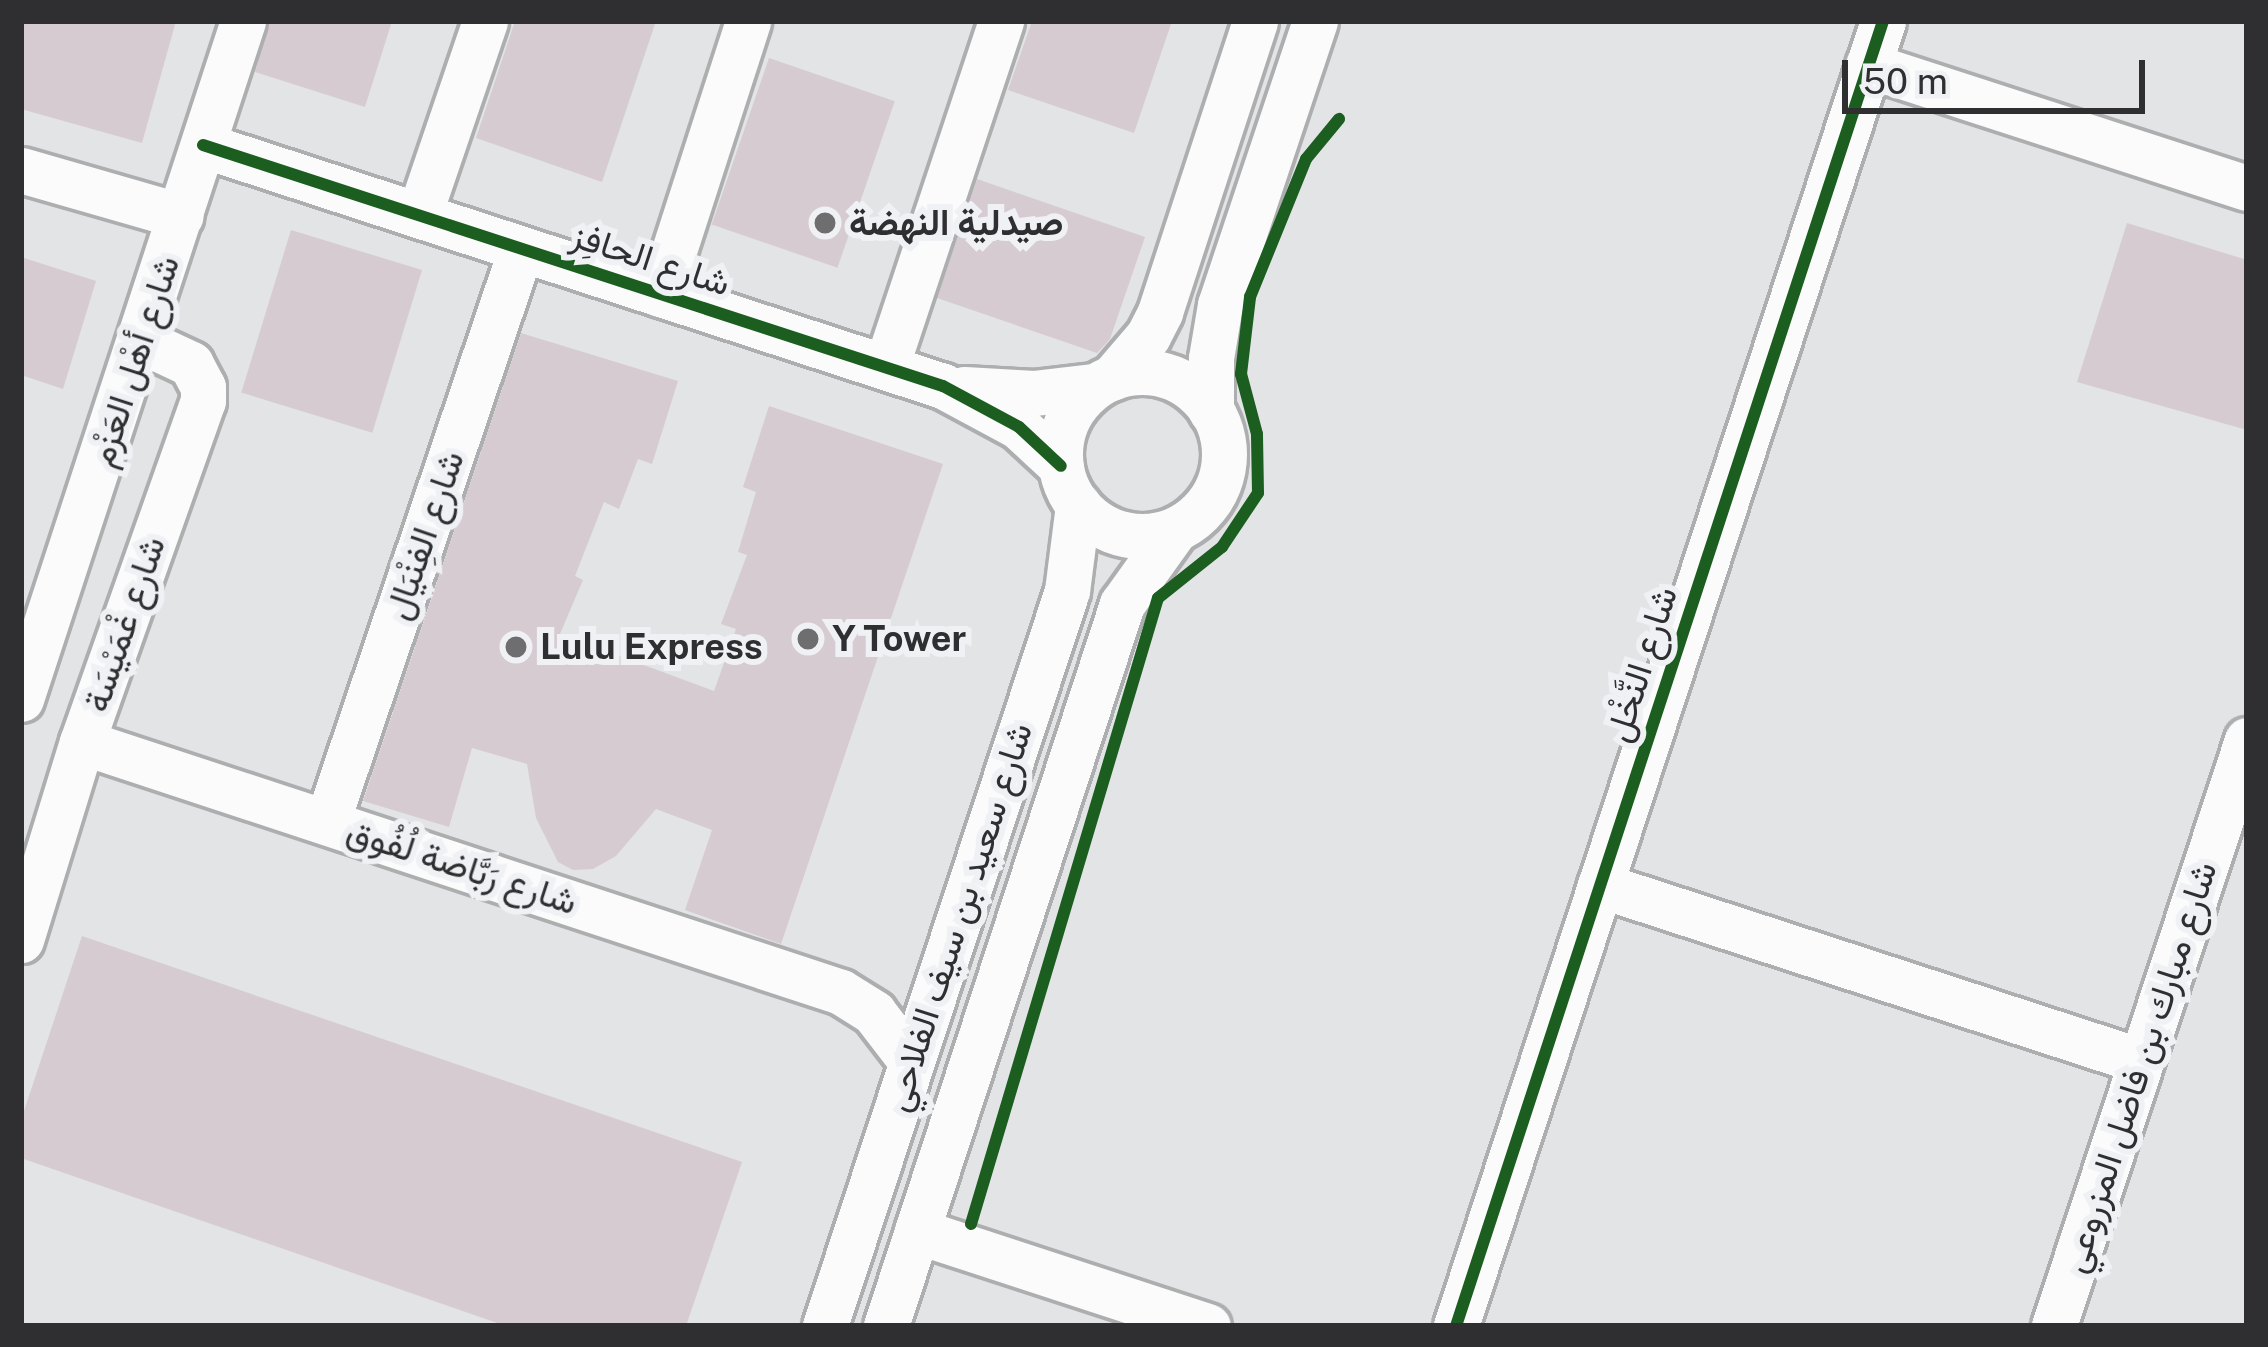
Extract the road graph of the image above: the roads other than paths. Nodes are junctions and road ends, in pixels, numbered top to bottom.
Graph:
1 (243, 21) edge
2 (485, 21) edge
3 (748, 21) edge
4 (1001, 21) edge
5 (1255, 21) edge
6 (1315, 21) edge
7 (1883, 21) edge
8 (1868, 65) junction
9 (203, 145) junction
10 (21, 170) edge
11 (2247, 188) edge
12 (419, 215) junction
13 (181, 216) junction
14 (521, 248) junction
15 (661, 294) junction
16 (142, 341) junction
17 (886, 367) junction
18 (1103, 382) junction
19 (943, 386) junction
20 (1211, 411) junction
21 (1069, 486) junction
22 (1175, 530) junction
23 (21, 699) edge
24 (2247, 740) edge
25 (82, 742) junction
26 (327, 821) junction
27 (1600, 885) junction
28 (21, 940) edge
29 (940, 974) junction
30 (841, 992) junction
31 (910, 1060) junction
32 (2141, 1061) junction
33 (916, 1231) junction
34 (825, 1326) edge
35 (886, 1326) edge
36 (1208, 1326) edge
37 (1456, 1326) edge
38 (2054, 1326) edge

1 - 9 street, شارع أهْل العَزْم
2 - 12 street
3 - 15 street
4 - 17 street
5 - 18 street
6 - 20 street
7 - 8 street, شارع النَّخْل
8 - 11 street
8 - 27 street, شارع النَّخْل
9 - 12 street, شارع الحافِز
9 - 13 street, شارع أهْل العَزْم
10 - 13 street
12 - 14 street, شارع الحافِز
13 - 16 street, شارع أهْل العَزْم
14 - 15 street, شارع الحافِز
14 - 26 street, شارع الفِنْيَال
15 - 17 street, شارع الحافِز
16 - 23 street, شارع أهْل العَزْم
16 - 25 street, شارع غْمَيْسَة
17 - 19 street, شارع الحافِز
18 - 19 street, شارع الحافِز
18 - 20 street
18 - 21 street
19 - 21 street, شارع الحافِز
20 - 22 street
21 - 22 street
21 - 29 street, شارع سعيد بن سيف الفلاحي
22 - 33 street, شارع سعيد بن سيف الفلاحي
24 - 32 street, شارع مبارك بن فاضل المزروعي
25 - 26 street, شارع رَبَّاضة لُفُوق
25 - 28 street, شارع غْمَيْسَة
26 - 30 street, شارع رَبَّاضة لُفُوق
27 - 32 street
27 - 37 street, شارع النَّخْل
29 - 30 street, شارع رَبَّاضة لُفُوق
29 - 31 street, شارع سعيد بن سيف الفلاحي
30 - 31 street, شارع رَبَّاضة لُفُوق
31 - 34 street, شارع سعيد بن سيف الفلاحي
32 - 38 street, شارع مبارك بن فاضل المزروعي
33 - 35 street, شارع سعيد بن سيف الفلاحي
33 - 36 street

